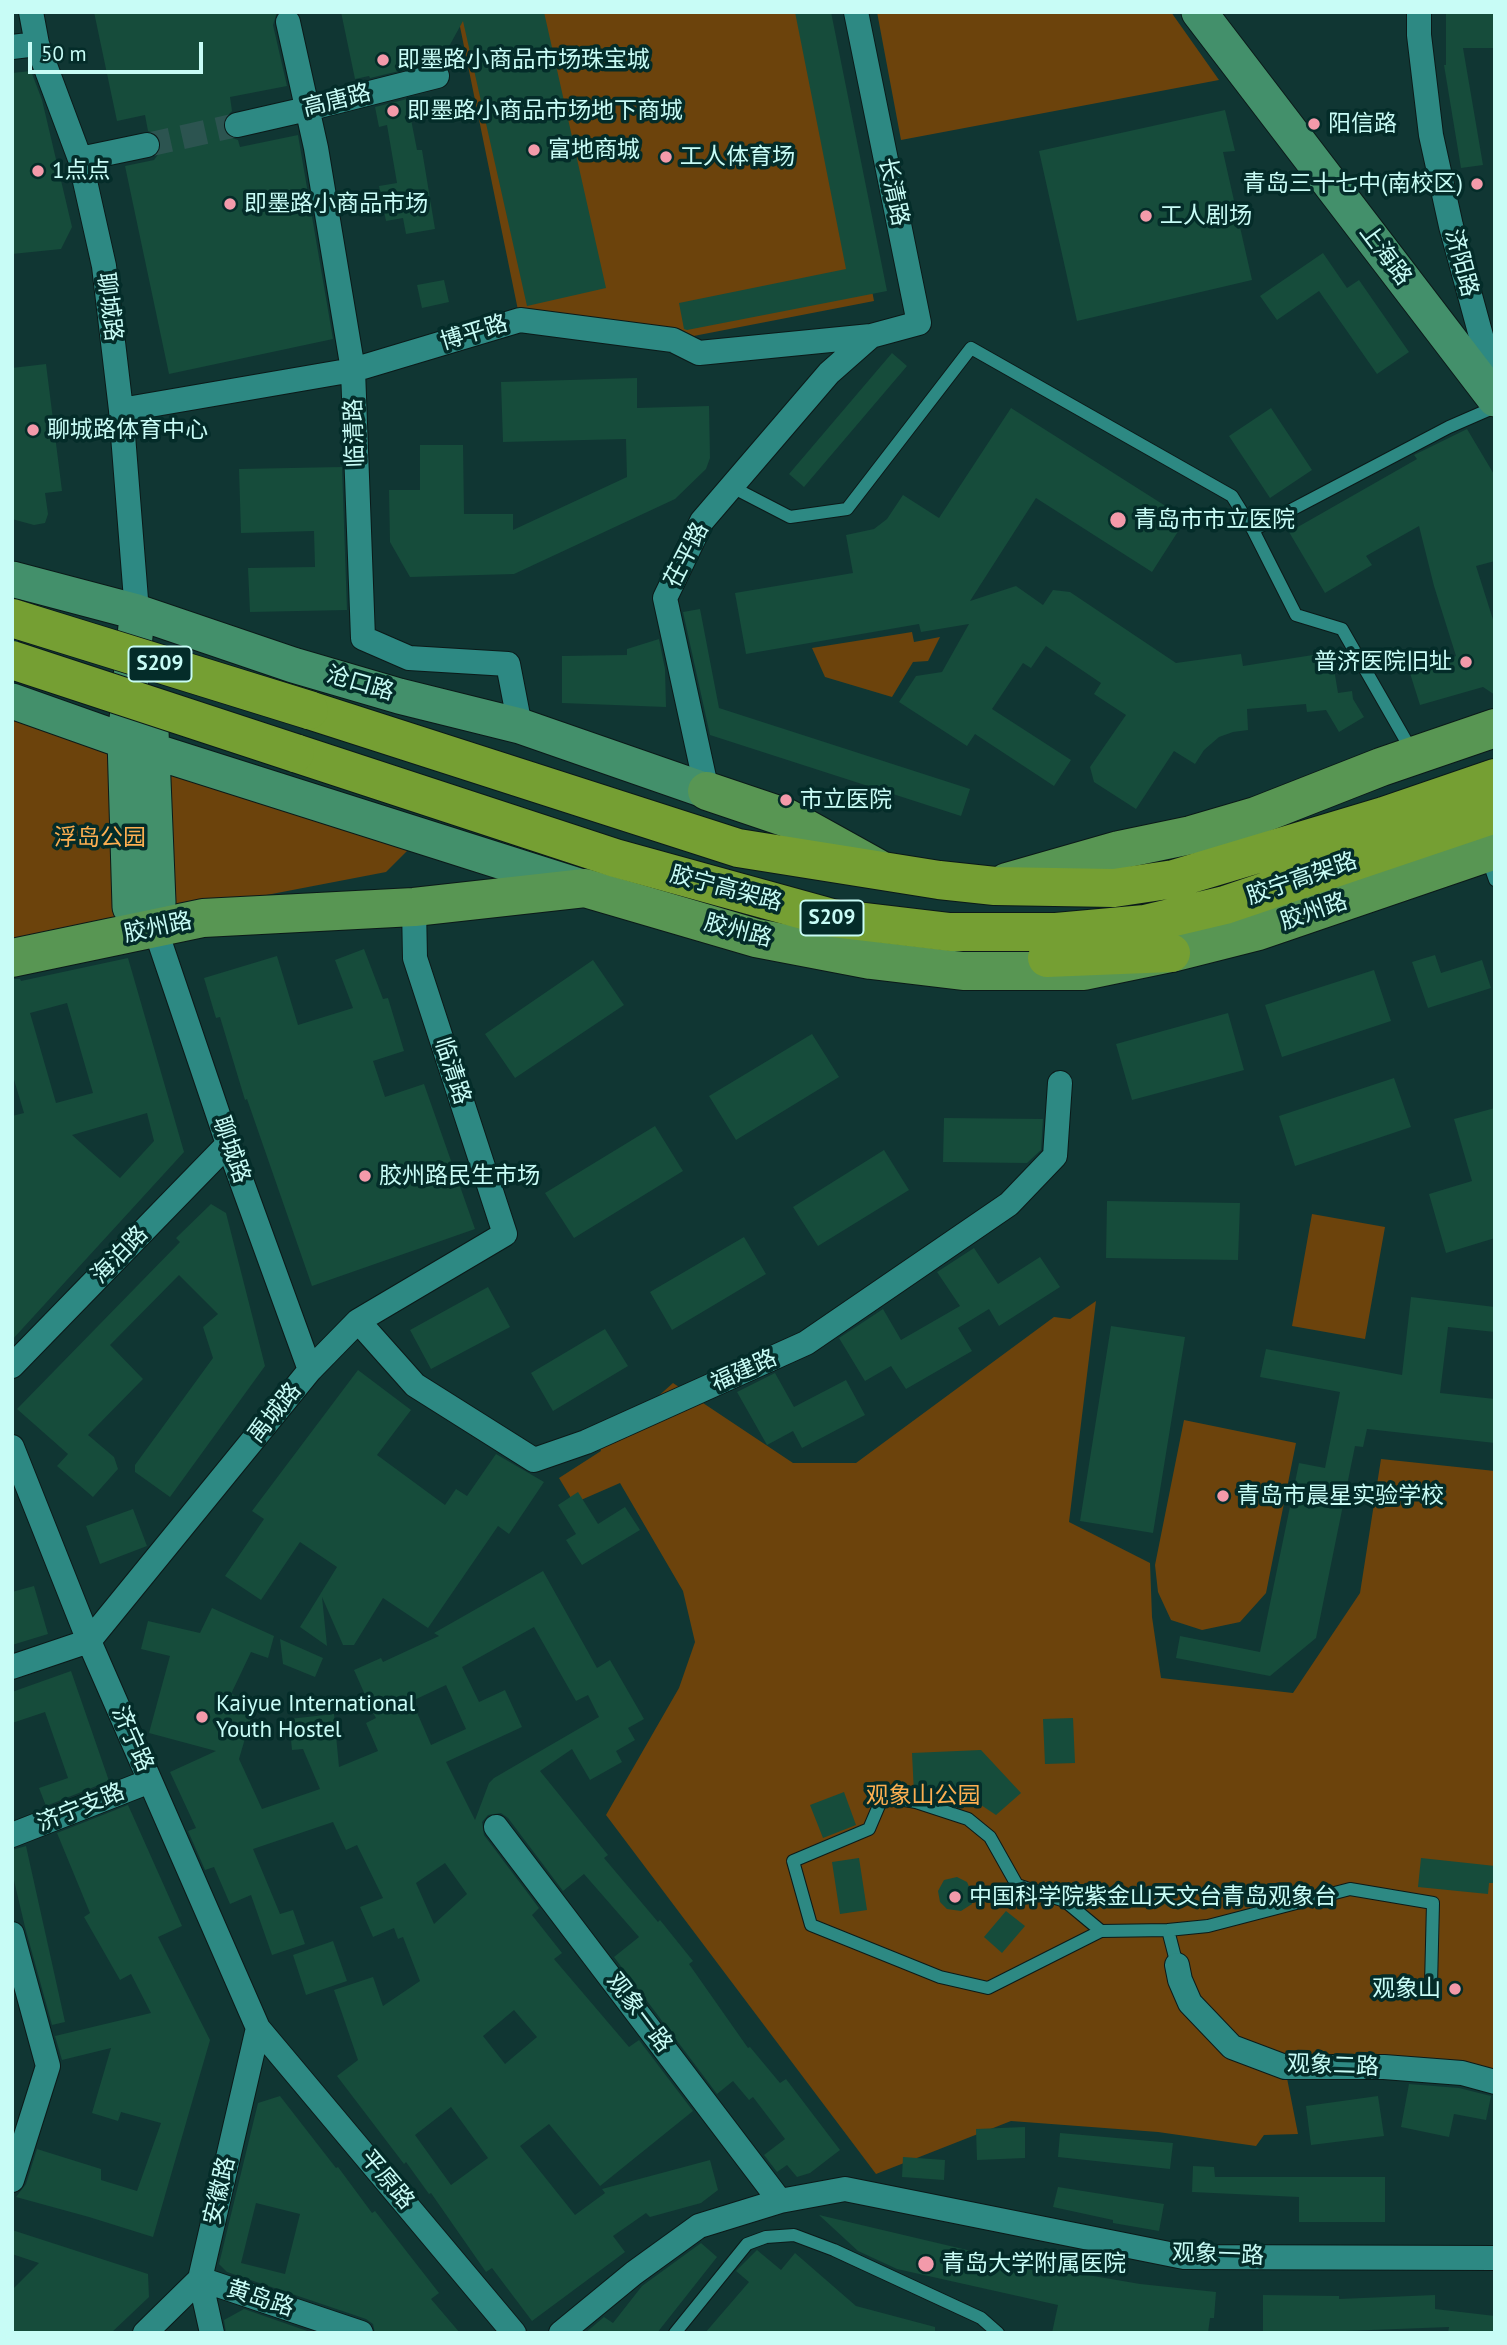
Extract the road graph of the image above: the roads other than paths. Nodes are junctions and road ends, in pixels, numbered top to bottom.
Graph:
1 (31, 12) edge
2 (856, 12) edge
3 (1199, 12) edge
4 (1419, 12) edge
5 (288, 22) dead end
6 (37, 44) junction
7 (12, 47) edge
8 (437, 76) dead end
9 (307, 110) junction
10 (237, 125) tunnel mouth
11 (147, 145) tunnel mouth
12 (80, 159) junction
13 (871, 336) junction
14 (353, 370) junction
15 (1495, 387) edge
16 (1495, 399) edge
17 (1495, 407) edge
18 (121, 410) junction
19 (732, 486) junction
20 (1253, 530) junction
21 (12, 579) edge
22 (137, 612) junction
23 (12, 618) edge
24 (12, 660) edge
25 (12, 701) edge
26 (520, 726) junction
27 (1495, 728) edge
28 (139, 746) junction
29 (1415, 756) junction
30 (1495, 778) edge
31 (707, 791) junction
32 (1495, 814) edge
33 (615, 858) junction
34 (1492, 861) edge
35 (879, 869) junction
36 (995, 886) junction
37 (585, 888) junction
38 (414, 906) junction
39 (148, 912) junction
40 (12, 931) edge
41 (1171, 953) junction
42 (12, 958) edge
43 (1060, 1083) dead end
44 (228, 1144) junction
45 (505, 1234) joint
46 (358, 1321) junction
47 (12, 1366) edge
48 (310, 1370) junction
49 (12, 1447) edge
50 (89, 1641) junction
51 (12, 1667) edge
52 (150, 1781) junction
53 (496, 1827) dead end
54 (12, 1835) edge
55 (1168, 1930) junction
56 (1101, 1931) junction
57 (12, 1934) edge
58 (1177, 1965) joint
59 (1431, 1985) dead end
60 (257, 2028) junction
61 (1495, 2082) edge
62 (12, 2180) edge
63 (780, 2201) junction
64 (1495, 2258) edge
65 (200, 2279) junction
66 (145, 2333) edge
67 (212, 2333) edge
68 (361, 2333) edge
69 (514, 2333) edge
70 (561, 2333) edge
71 (675, 2333) edge
72 (998, 2333) edge

1 - 6 street, 聊城路
2 - 13 street, 长清路
3 - 16 main road, 上海路
4 - 15 street, 济阳路
5 - 9 street, 临清路
6 - 7 street
6 - 12 street, 聊城路
8 - 9 street, 高唐路
9 - 10 street, 高唐路
9 - 14 street, 临清路
11 - 12 street
12 - 18 street, 聊城路
13 - 14 street, 博平路
13 - 19 street, 茌平路
14 - 18 street, 博平路
14 - 26 street, 临清路
17 - 20 lane
18 - 22 street, 聊城路
19 - 20 lane
19 - 31 street, 茌平路
20 - 29 lane
21 - 22 main road, 沧口路
22 - 26 main road, 沧口路
22 - 28 main road, 聊城路
23 - 35 highway, 胶宁高架路 / S209, bridge
24 - 33 highway, 胶宁高架路 / S209, bridge
25 - 28 main road
26 - 31 main road, 沧口路
27 - 29 main road
28 - 37 main road
28 - 39 main road, 聊城路
29 - 36 main road
30 - 36 highway, 胶宁高架路 / S209
31 - 35 main road
32 - 33 highway, 胶宁高架路 / S209
33 - 41 highway
34 - 41 main road, 胶州路
35 - 36 highway, 胶宁高架路 / S209
37 - 38 main road, 胶州路
37 - 41 main road, 胶州路
38 - 39 main road, 胶州路
38 - 45 street, 临清路
39 - 40 main road, 胶州路
39 - 42 main road, 胶州路
39 - 44 street, 聊城路
43 - 46 street, 福建路
44 - 47 street, 海泊路
44 - 48 street, 聊城路
45 - 46 street, 禹城路
46 - 48 street, 禹城路
48 - 50 street, 禹城路
49 - 50 street, 济宁路
50 - 51 street
50 - 52 street, 济宁路
52 - 54 street, 济宁支路
52 - 60 street, 济宁路
53 - 63 street, 观象一路
55 - 56 lane
55 - 58 lane
55 - 59 lane
56 - 56 lane
57 - 62 street
58 - 61 street, 观象二路
60 - 65 street, 安徽路
60 - 69 street, 平原路
63 - 64 street, 观象一路
63 - 70 street, 观象一路
65 - 66 street
65 - 67 street
65 - 68 street, 黄岛路
71 - 72 lane

